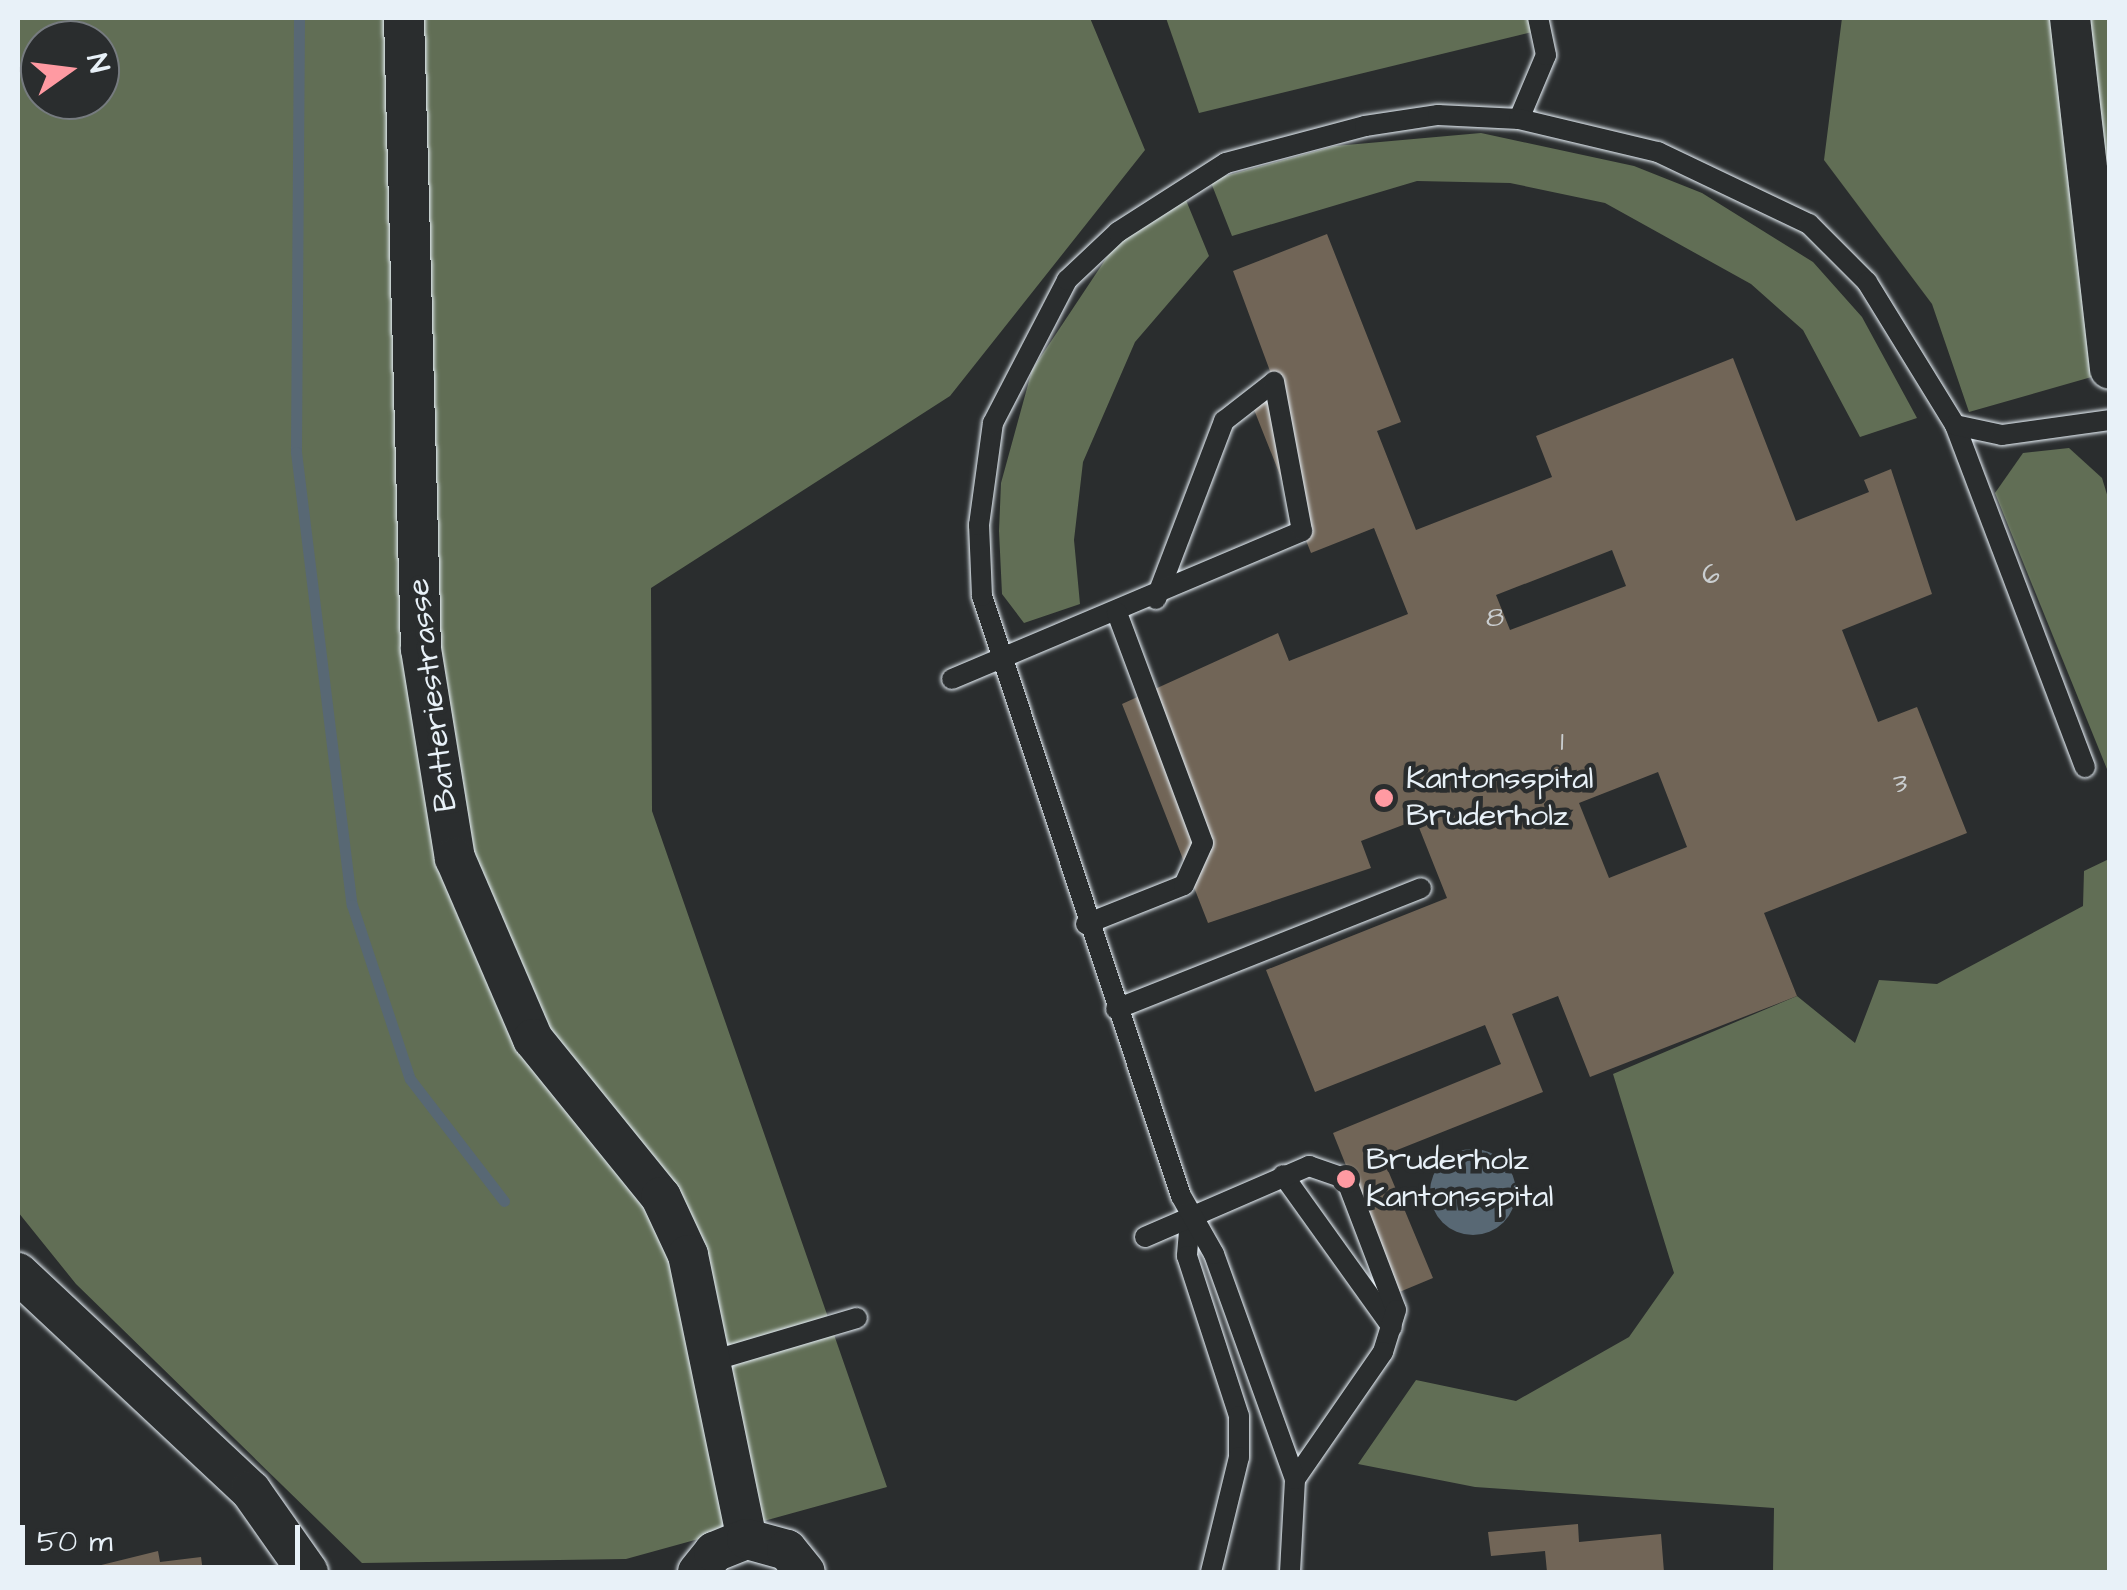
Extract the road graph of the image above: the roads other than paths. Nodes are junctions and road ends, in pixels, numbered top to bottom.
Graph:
1 (404, 18) edge
2 (1538, 18) edge
3 (2070, 18) edge
4 (1519, 118) junction
5 (2110, 369) edge
6 (2110, 420) edge
7 (1955, 425) junction
8 (1156, 599) junction
9 (1117, 613) junction
10 (998, 664) junction
11 (952, 679) dead end
12 (2085, 767) dead end
13 (1421, 888) dead end
14 (1086, 924) junction
15 (1116, 1009) junction
16 (1283, 1174) junction
17 (1190, 1220) junction
18 (1145, 1237) dead end
19 (18, 1273) edge
20 (857, 1318) dead end
21 (1393, 1330) junction
22 (716, 1360) junction
23 (1295, 1478) junction
24 (746, 1539) junction
25 (308, 1572) edge
26 (698, 1572) edge
27 (805, 1572) edge
28 (1210, 1572) edge
29 (1290, 1572) edge

1 - 22 street, Batteriestrasse
2 - 4 lane
3 - 5 street
4 - 7 lane
4 - 10 lane
6 - 7 lane
7 - 12 lane
8 - 8 lane
8 - 9 lane
9 - 10 lane
9 - 14 lane
10 - 11 lane
10 - 14 lane
13 - 15 lane
14 - 15 lane
15 - 17 lane
16 - 17 lane
16 - 21 lane
16 - 21 lane
17 - 18 lane
17 - 23 lane
17 - 28 lane
19 - 25 street
20 - 22 lane
21 - 23 lane
22 - 24 street, Batteriestrasse
23 - 29 lane
24 - 26 street
24 - 27 street

